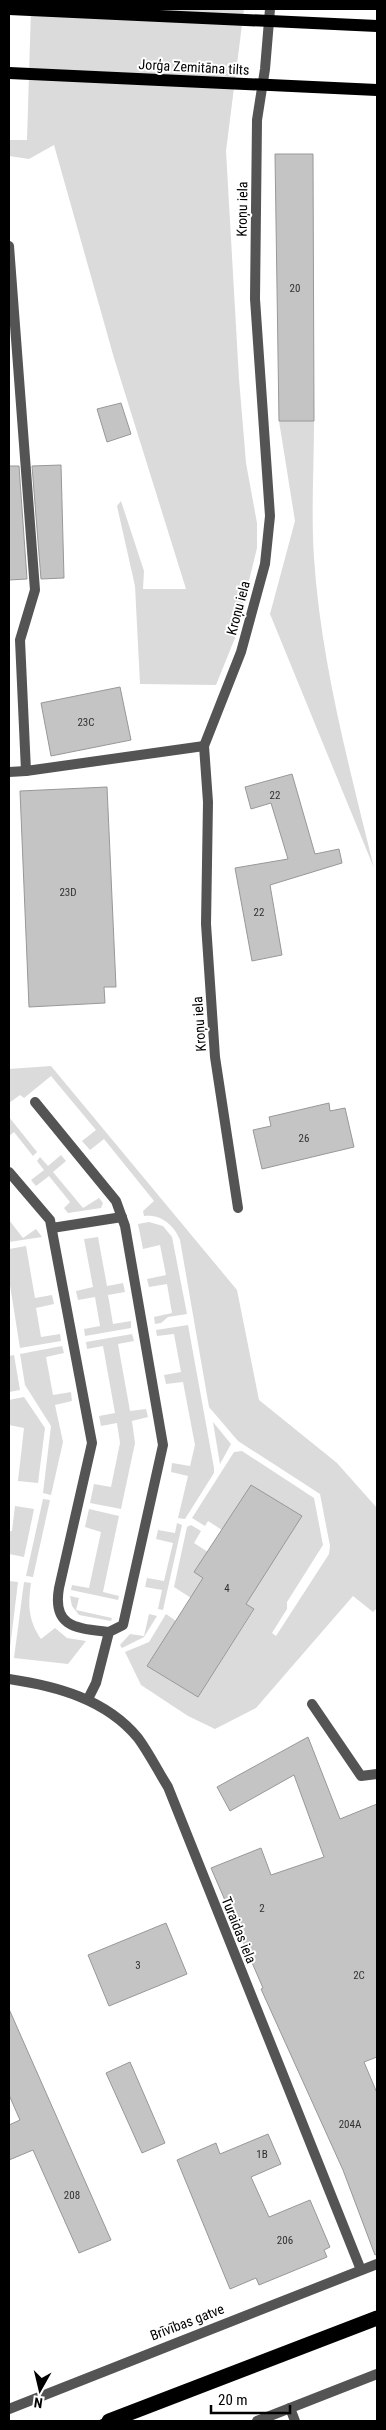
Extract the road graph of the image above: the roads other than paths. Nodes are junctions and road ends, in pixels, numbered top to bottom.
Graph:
1 (9, 9) edge
2 (270, 9) edge
3 (377, 26) edge
4 (9, 73) edge
5 (377, 90) edge
6 (9, 246) edge
7 (204, 746) junction
8 (26, 771) junction
9 (9, 772) edge
10 (35, 1102) dead end
11 (9, 1172) edge
12 (238, 1208) dead end
13 (122, 1217) junction
14 (52, 1228) junction
15 (109, 1632) junction
16 (9, 1679) edge
17 (88, 1699) junction
18 (312, 1704) dead end
19 (377, 1774) edge
20 (377, 2264) edge
21 (361, 2270) junction
22 (377, 2318) edge
23 (377, 2374) edge
24 (290, 2408) junction
25 (9, 2409) edge
26 (109, 2421) edge
27 (257, 2421) edge
28 (295, 2421) edge

1 - 3 main road
2 - 7 street, Kroņu iela
4 - 5 main road, Jorģa Zemitāna tilts
6 - 8 street
7 - 8 street
7 - 12 street, Kroņu iela
8 - 9 street
10 - 13 street
11 - 14 street
13 - 14 street
13 - 15 street
14 - 15 street
15 - 17 street
16 - 17 street, Turaidas iela
17 - 21 street, Turaidas iela
18 - 19 street
20 - 21 street, Brīvības gatve
21 - 25 street, Brīvības gatve
22 - 26 highway
23 - 24 street
24 - 27 street
24 - 28 street

